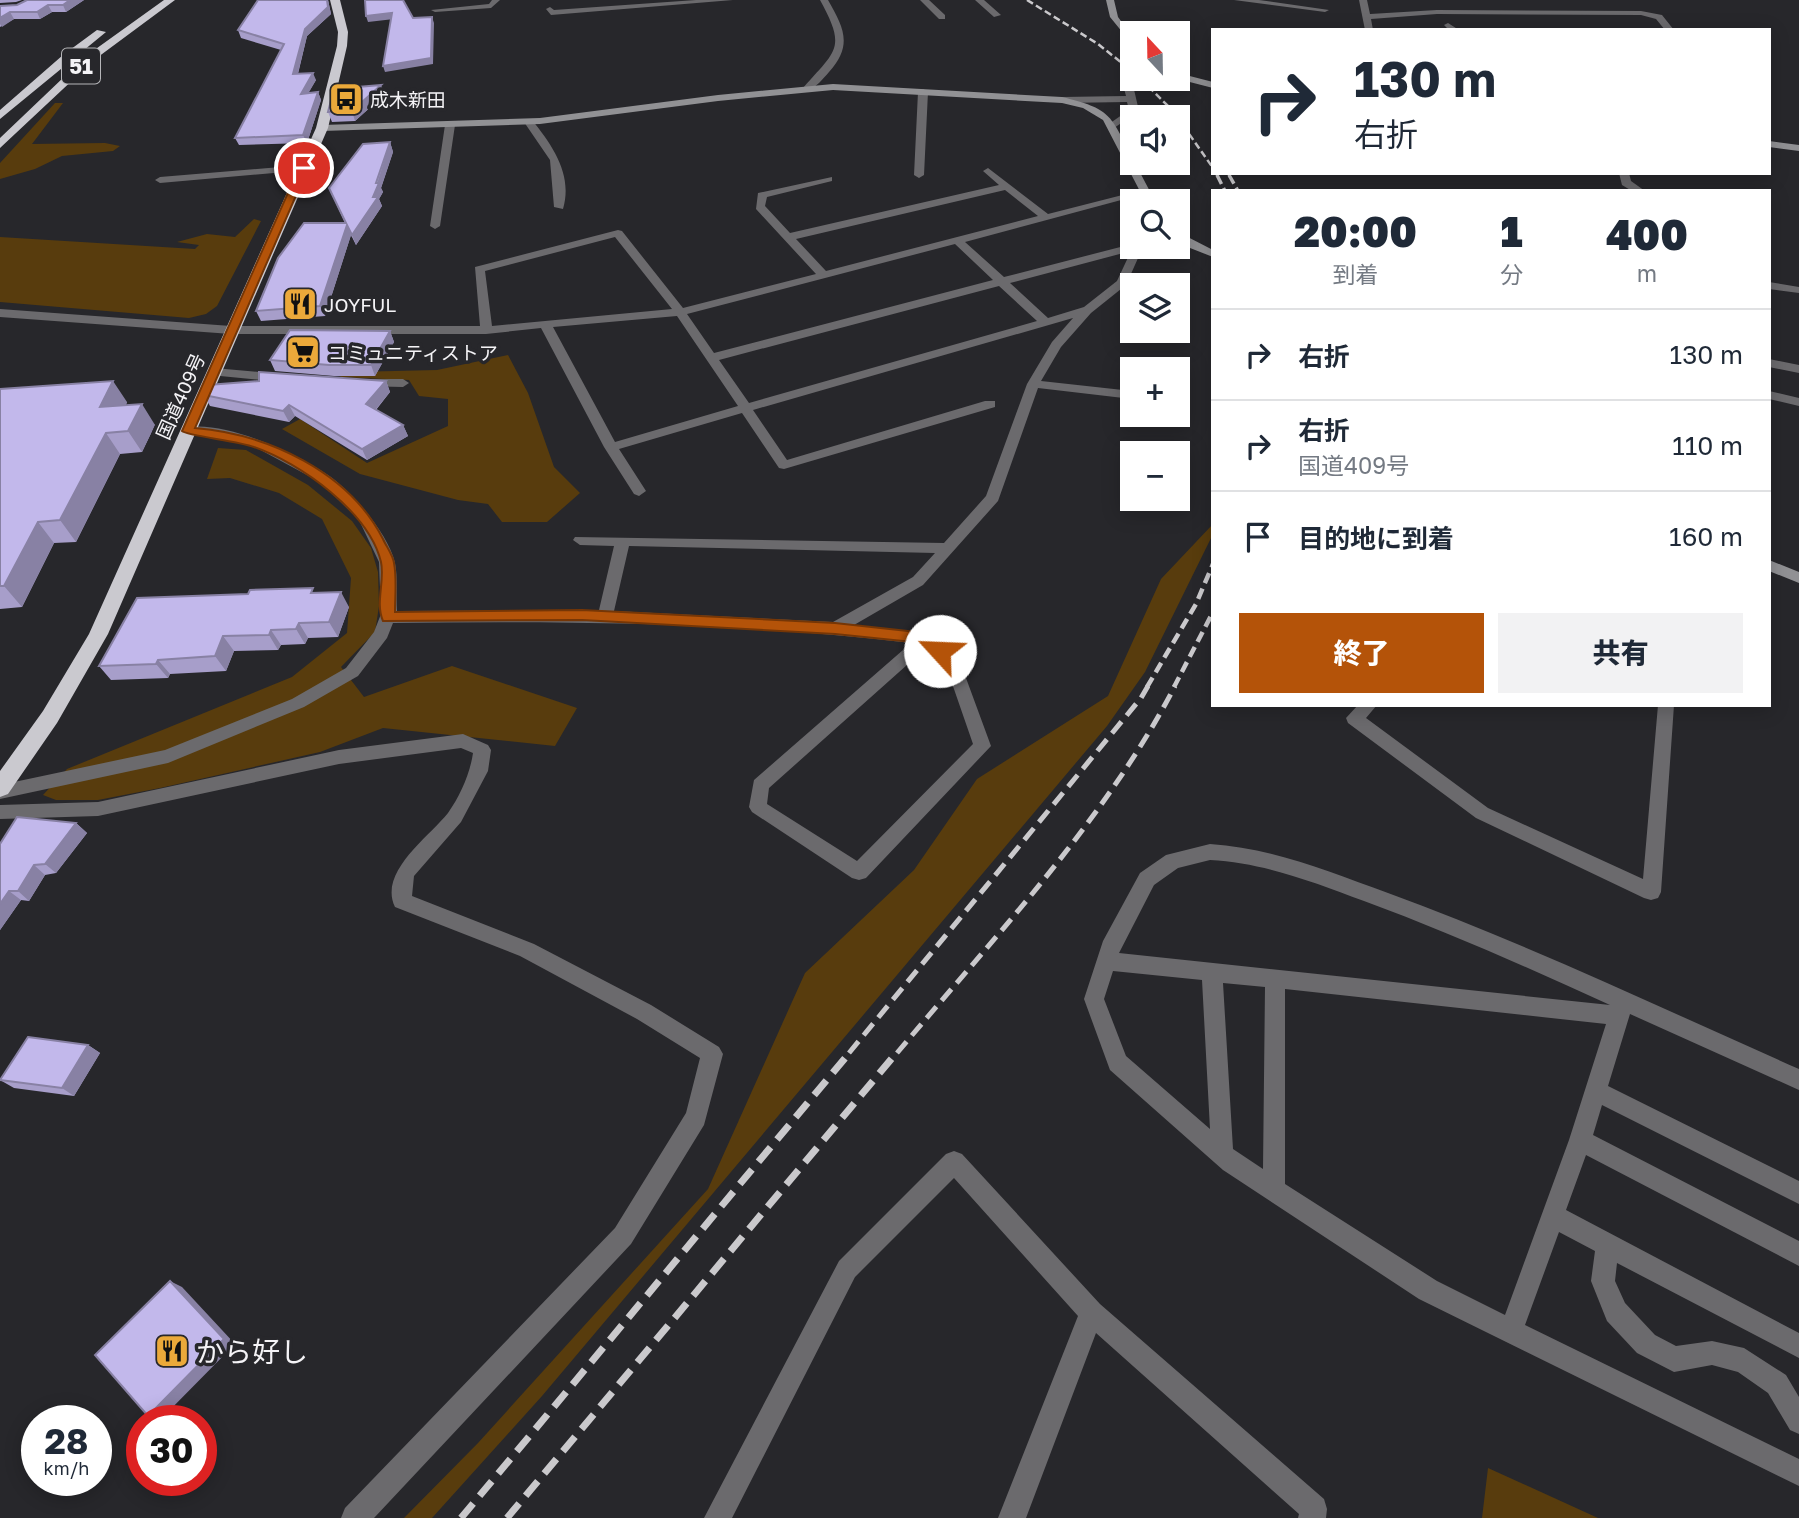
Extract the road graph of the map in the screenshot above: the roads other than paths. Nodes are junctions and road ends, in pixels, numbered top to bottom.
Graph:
1 (170, 0) edge
2 (335, 0) edge
3 (496, 0) edge
4 (729, 0) edge
5 (824, 0) edge
6 (924, 0) edge
7 (979, 0) edge
8 (1110, 0) edge
9 (1238, 0) edge
10 (1360, 1) edge
11 (550, 9) dead end
12 (435, 10) dead end
13 (1325, 10) dead end
14 (997, 15) dead end
15 (942, 17) dead end
16 (1366, 17) junction
17 (110, 25) dead end
18 (1120, 25) edge
19 (1369, 28) edge
20 (1668, 28) edge
21 (1190, 79) edge
22 (1211, 84) edge
23 (808, 88) junction
24 (1130, 91) edge
25 (923, 92) junction
26 (1132, 99) junction
27 (1062, 100) junction
28 (0, 116) edge
29 (529, 122) junction
30 (450, 125) junction
31 (1111, 126) junction
32 (321, 128) junction
33 (0, 144) edge
34 (1771, 144) edge
35 (1799, 148) edge
36 (304, 168) junction
37 (988, 171) dead end
38 (919, 175) dead end
39 (1624, 175) edge
40 (828, 179) dead end
41 (160, 180) dead end
42 (1007, 186) junction
43 (1144, 189) edge
44 (1636, 189) edge
45 (1120, 203) edge
46 (559, 207) dead end
47 (1047, 218) junction
48 (435, 226) dead end
49 (789, 237) junction
50 (958, 241) junction
51 (1190, 243) edge
52 (1120, 250) edge
53 (1211, 253) edge
54 (1133, 259) edge
55 (824, 275) junction
56 (1003, 281) junction
57 (1771, 285) edge
58 (1799, 290) edge
59 (1088, 310) junction
60 (0, 313) edge
61 (680, 313) junction
62 (1045, 322) junction
63 (545, 324) junction
64 (232, 330) junction
65 (486, 330) junction
66 (711, 358) junction
67 (1771, 363) edge
68 (1799, 369) edge
69 (214, 372) junction
70 (295, 380) edge
71 (348, 383) edge
72 (403, 383) dead end
73 (1033, 384) junction
74 (1120, 394) edge
75 (1771, 396) edge
76 (1799, 402) edge
77 (990, 404) dead end
78 (746, 409) junction
79 (188, 431) junction
80 (611, 447) junction
81 (639, 491) dead end
82 (580, 540) dead end
83 (623, 541) junction
84 (948, 548) junction
85 (1771, 566) edge
86 (1799, 578) edge
87 (388, 617) junction
88 (605, 617) junction
89 (835, 628) junction
90 (926, 639) junction
91 (1367, 707) edge
92 (1666, 707) edge
93 (0, 790) edge
94 (0, 812) edge
95 (1107, 961) junction
96 (1212, 972) junction
97 (1275, 979) junction
98 (1621, 1009) junction
99 (1799, 1080) edge
100 (1596, 1091) junction
101 (1580, 1140) junction
102 (1222, 1153) junction
103 (1275, 1190) junction
104 (1799, 1193) edge
105 (1553, 1216) junction
106 (1607, 1245) junction
107 (1799, 1254) edge
108 (1091, 1313) junction
109 (1516, 1318) dead end
110 (1799, 1346) edge
111 (1799, 1421) edge
112 (1799, 1473) edge
113 (355, 1518) edge
114 (718, 1518) edge
115 (1012, 1518) edge
116 (1312, 1518) edge

1 - 33 highway, 51
2 - 32 highway, 国道409号
3 - 12 street
4 - 11 street
5 - 23 street
6 - 15 street
7 - 14 street
8 - 18 street
9 - 13 street
10 - 16 street
16 - 19 street
16 - 20 street
17 - 28 highway, 51
21 - 22 street
23 - 25 street
23 - 29 street
24 - 26 street
25 - 27 street
25 - 38 street
26 - 27 street
26 - 31 street
27 - 31 street
29 - 30 street
29 - 46 street
30 - 32 street
30 - 48 street
31 - 43 street
32 - 36 highway, 国道409号
34 - 35 street
36 - 41 street
36 - 64 highway, 国道409号
37 - 42 street
39 - 44 street
40 - 49 street
42 - 47 street
42 - 49 street
45 - 47 street
47 - 50 street
49 - 55 street
50 - 55 street
50 - 56 street
51 - 53 street
52 - 56 street
54 - 59 street
55 - 61 street
56 - 62 street
56 - 66 street
57 - 58 street
59 - 62 street
59 - 73 street
60 - 64 street
61 - 63 street
61 - 65 street
61 - 66 street
62 - 78 street
63 - 65 street
63 - 80 street
64 - 65 street
64 - 69 highway, 国道409号
66 - 78 street
67 - 68 street
69 - 70 street
69 - 79 highway, 国道409号
71 - 72 street
73 - 74 street
73 - 84 street
75 - 76 street
77 - 78 street
78 - 80 street
79 - 87 street
79 - 93 highway, 国道409号
80 - 81 street
82 - 83 street
83 - 84 street
83 - 88 street
84 - 89 street
85 - 86 street
87 - 88 street
87 - 93 street
88 - 89 street
89 - 90 street
90 - 90 street
91 - 92 street
94 - 113 street
95 - 96 street
95 - 98 street
95 - 102 street
96 - 97 street
96 - 102 street
97 - 98 street
97 - 103 street
98 - 99 street
98 - 100 street
100 - 101 street
100 - 104 street
101 - 105 street
101 - 107 street
102 - 103 street
103 - 112 street
105 - 106 street
105 - 109 street
106 - 110 street
106 - 111 street
108 - 114 street
108 - 115 street
108 - 116 street

